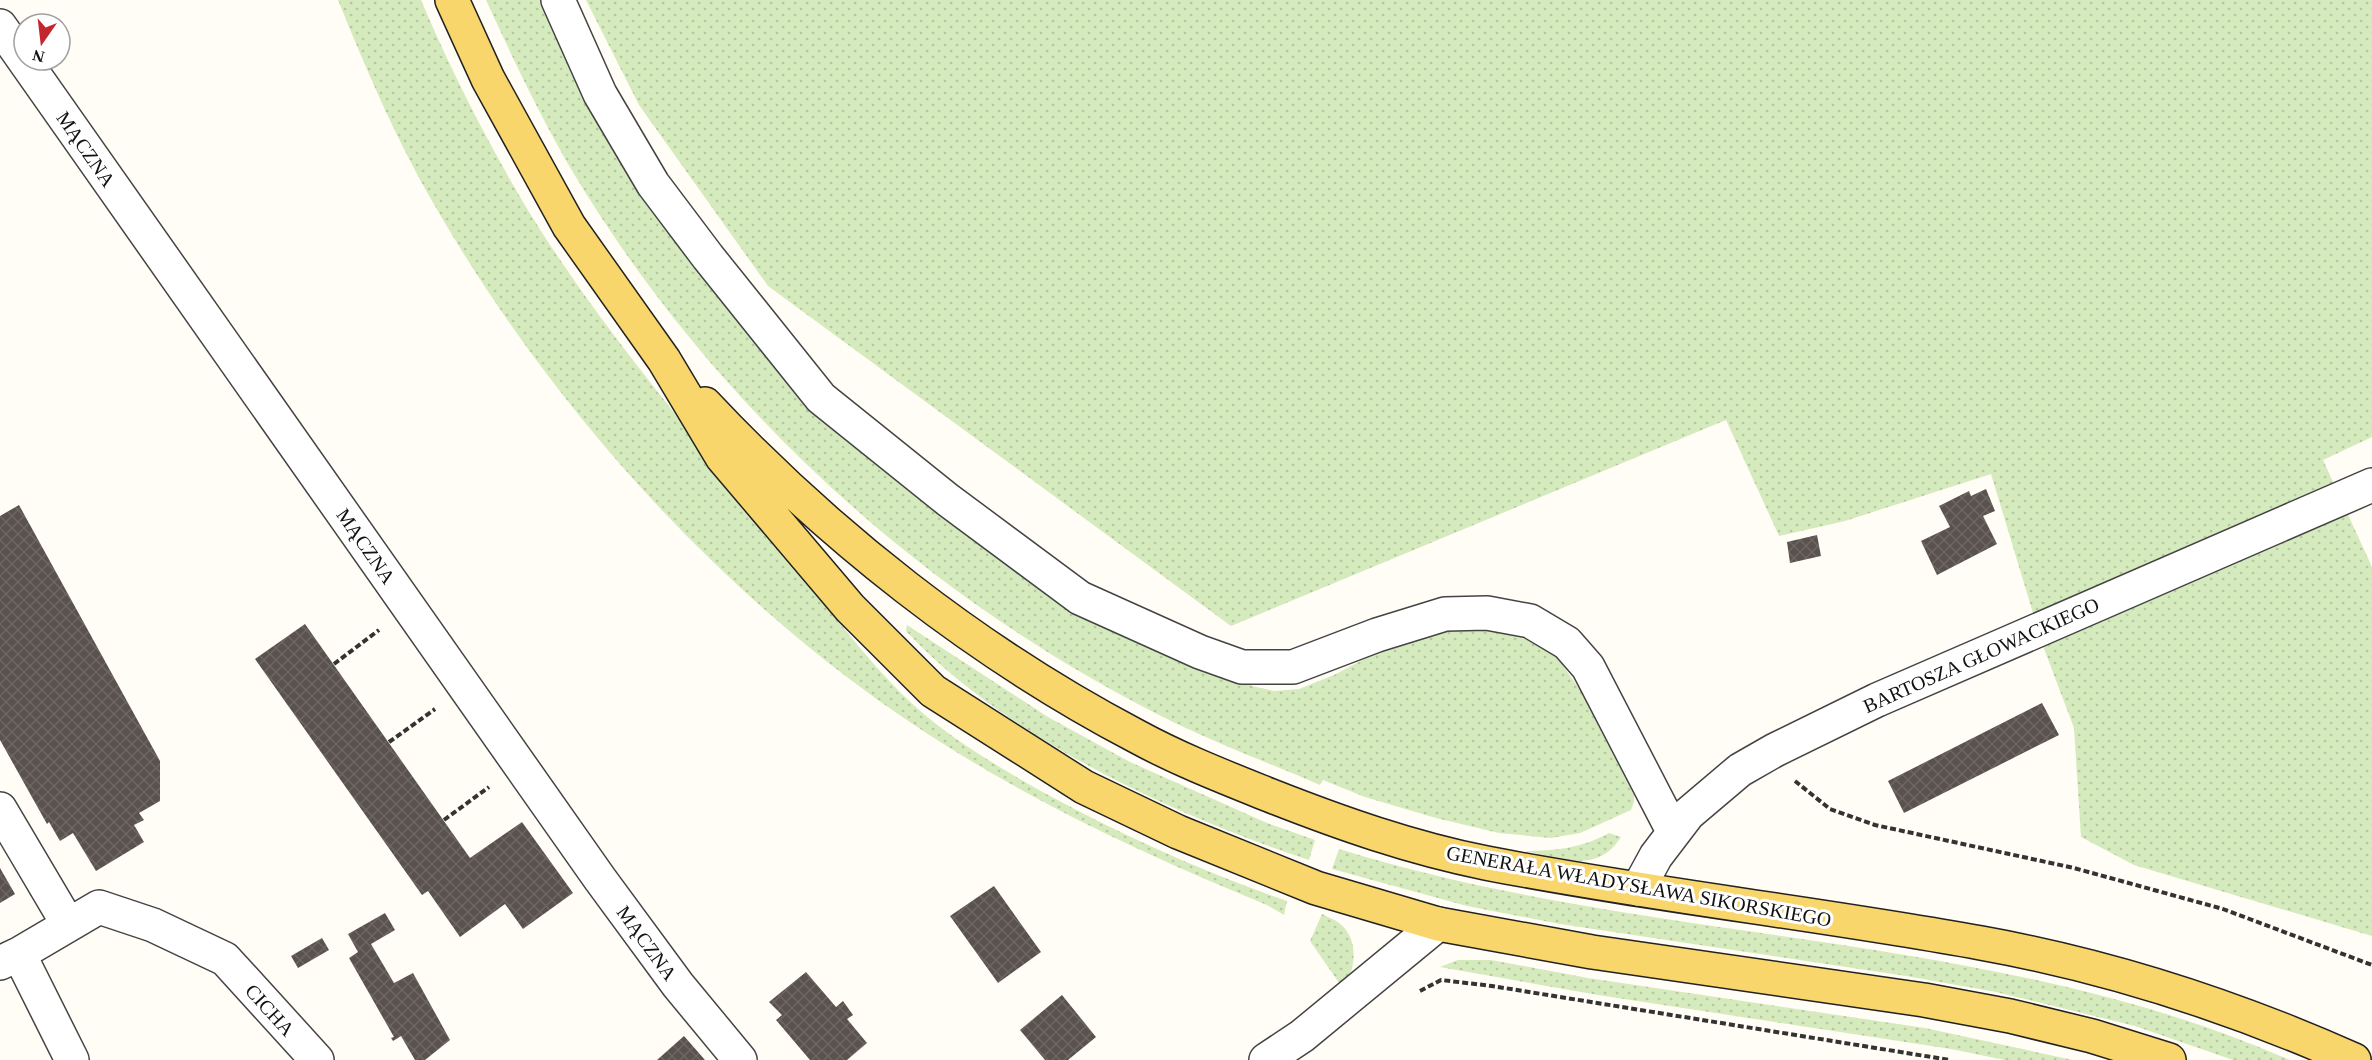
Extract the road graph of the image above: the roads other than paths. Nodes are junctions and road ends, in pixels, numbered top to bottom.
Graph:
1 (452, 0) edge
2 (558, 0) edge
3 (0, 26) edge
4 (664, 360) junction
5 (2372, 485) edge
6 (0, 809) edge
7 (1673, 831) junction
8 (1638, 889) junction
9 (68, 924) junction
10 (1438, 924) junction
11 (10, 958) edge
12 (72, 1060) edge
13 (317, 1060) edge
14 (740, 1060) edge
15 (1266, 1060) edge
16 (2169, 1060) edge
17 (2354, 1060) edge

1 - 4 main road, GENERAŁA WŁADYSŁAWA SIKORSKIEGO
2 - 7 street
3 - 14 street, MĄCZNA
4 - 8 main road, GENERAŁA WŁADYSŁAWA SIKORSKIEGO
4 - 10 main road, GENERAŁA WŁADYSŁAWA SIKORSKIEGO
5 - 7 street, BARTOSZA GŁOWACKIEGO
6 - 9 street
7 - 8 street, BARTOSZA GŁOWACKIEGO
8 - 17 main road, GENERAŁA WŁADYSŁAWA SIKORSKIEGO
9 - 11 street
9 - 13 street, CICHA
10 - 15 street
10 - 16 main road, GENERAŁA WŁADYSŁAWA SIKORSKIEGO
11 - 12 street

